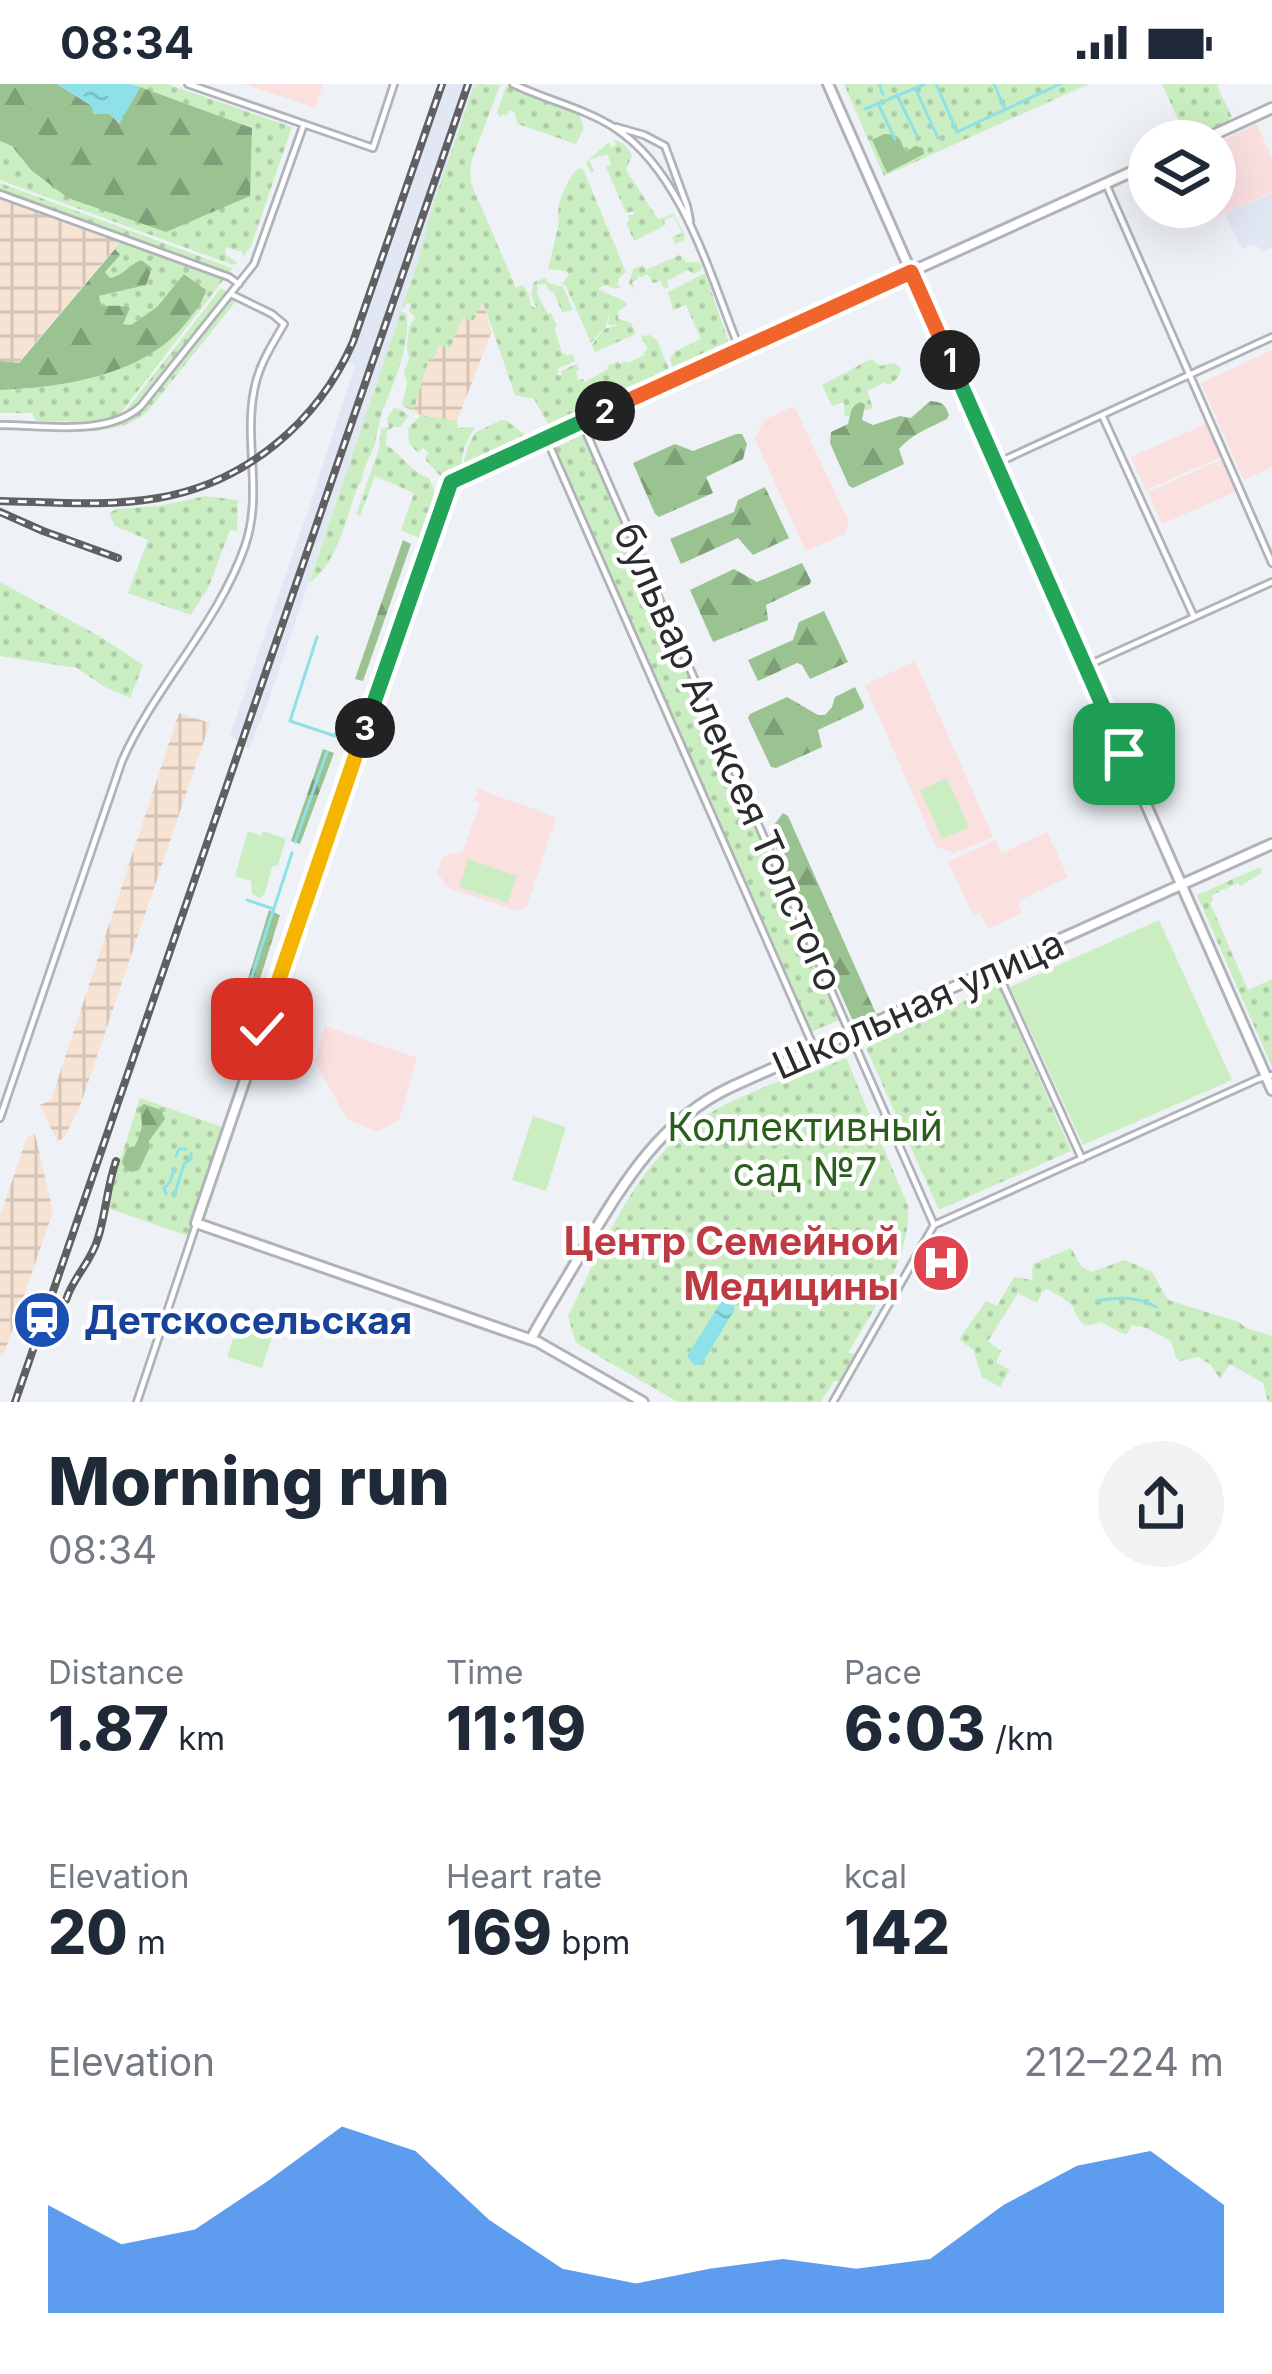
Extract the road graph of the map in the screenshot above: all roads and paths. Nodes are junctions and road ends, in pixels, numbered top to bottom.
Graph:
1 (188, 84) edge
2 (394, 84) edge
3 (513, 84) edge
4 (828, 84) edge
5 (1272, 108) edge
6 (304, 124) junction
7 (1236, 124) edge
8 (612, 126) junction
9 (1128, 174) edge
10 (1106, 184) junction
11 (0, 194) edge
12 (690, 227) junction
13 (911, 272) junction
14 (239, 284) junction
15 (232, 294) junction
16 (1272, 337) edge
17 (740, 350) junction
18 (1191, 374) junction
19 (1102, 415) junction
20 (581, 422) junction
21 (0, 425) edge
22 (546, 437) junction
23 (995, 464) junction
24 (1272, 563) edge
25 (1272, 582) edge
26 (1194, 617) junction
27 (1085, 666) junction
28 (1272, 844) edge
29 (1182, 885) junction
30 (996, 969) junction
31 (852, 1034) junction
32 (815, 1050) junction
33 (1269, 1076) edge
34 (1272, 1090) edge
35 (0, 1118) edge
36 (1082, 1159) junction
37 (196, 1223) junction
38 (934, 1225) junction
39 (532, 1340) junction
40 (137, 1402) edge
41 (643, 1402) edge
42 (833, 1402) edge

1 - 6 street
2 - 6 street
3 - 8 street
4 - 13 street
5 - 7 street
6 - 14 street
8 - 12 street
8 - 12 street
9 - 10 street
10 - 13 street
10 - 18 street
11 - 14 street
12 - 17 street
13 - 17 street
13 - 23 street
14 - 15 street
15 - 21 street
15 - 35 street
16 - 18 street
17 - 20 street
18 - 19 street
18 - 24 street
19 - 23 street
19 - 26 street
20 - 22 street
20 - 31 street, бульвар Алексея Толстого
22 - 32 street, бульвар Алексея Толстого
22 - 37 street
23 - 27 street
25 - 26 street
26 - 27 street
27 - 29 street
28 - 29 street, Школьная улица
29 - 30 street, Школьная улица
29 - 33 street
30 - 31 street, Школьная улица
30 - 36 street
31 - 32 street, Школьная улица
31 - 38 street, бульвар Алексея Толстого
32 - 39 street, Школьная улица
33 - 34 street
33 - 36 street
36 - 38 street
37 - 39 street
37 - 40 street
38 - 42 street
39 - 41 street

